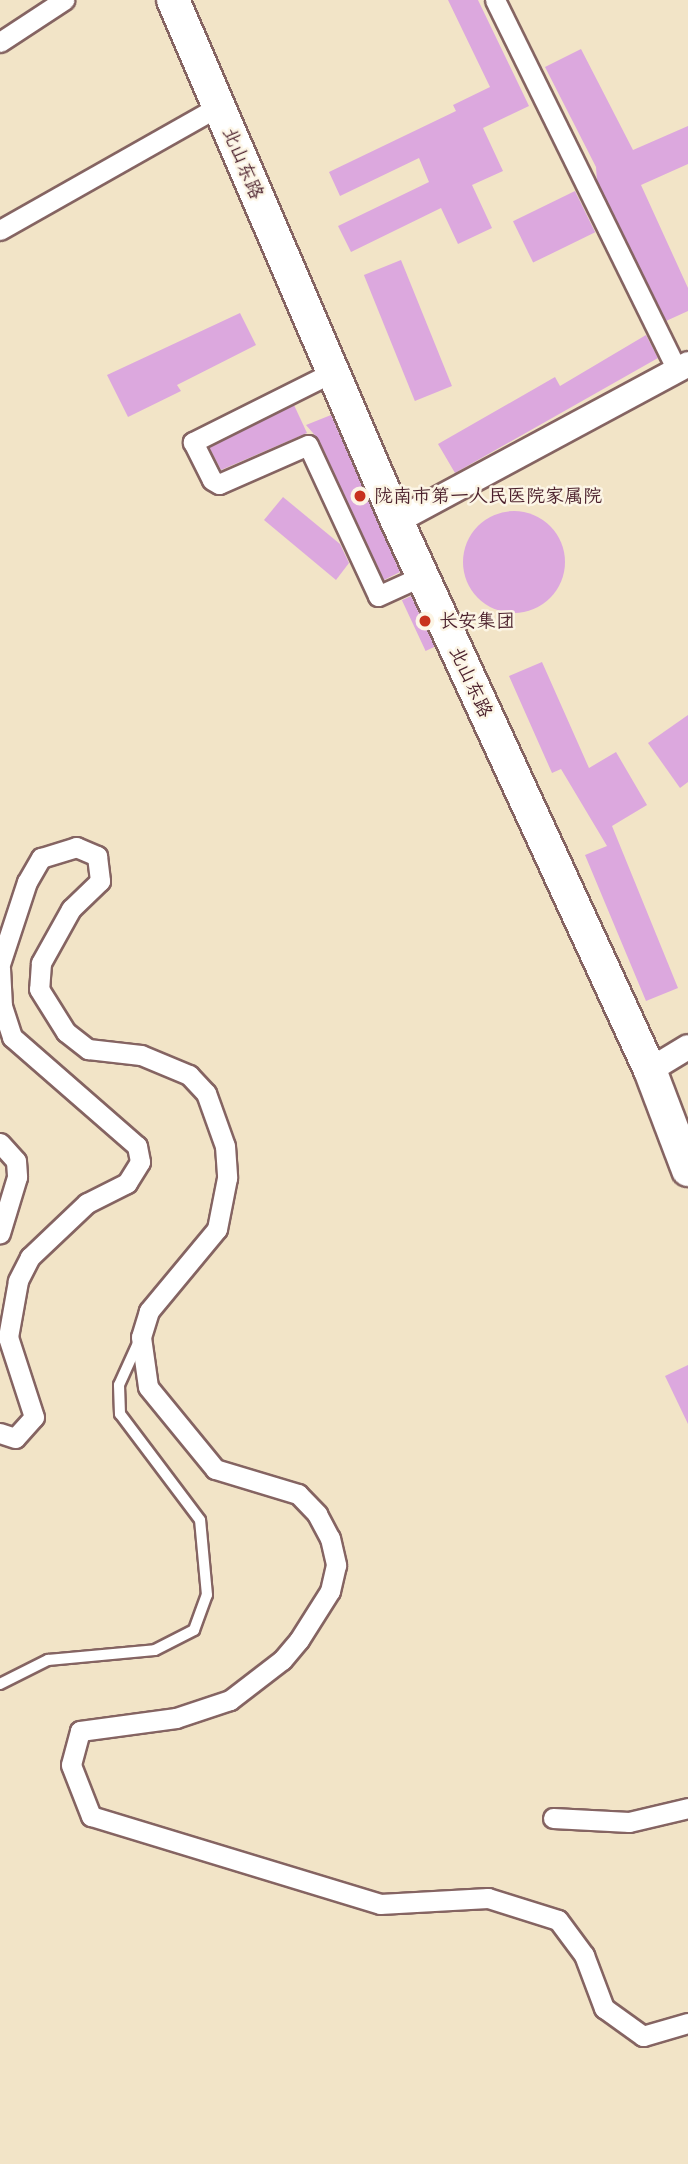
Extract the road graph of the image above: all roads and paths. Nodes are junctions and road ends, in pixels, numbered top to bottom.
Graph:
1 (64, 0) edge
2 (173, 0) edge
3 (193, 0) edge
4 (495, 0) edge
5 (0, 42) edge
6 (219, 106) junction
7 (0, 230) edge
8 (682, 367) edge
9 (333, 372) junction
10 (404, 517) junction
11 (422, 576) junction
12 (0, 966) edge
13 (667, 1059) edge
14 (688, 1126) edge
15 (0, 1143) edge
16 (688, 1170) edge
17 (0, 1233) edge
18 (141, 1337) junction
19 (0, 1433) edge
20 (0, 1684) edge
21 (684, 1815) edge
22 (553, 1818) dead end
23 (688, 2023) edge

1 - 5 street
2 - 6 main road, 北山东路
3 - 10 main road, 北山东路
4 - 8 street
6 - 7 street
6 - 9 main road, 北山东路
8 - 10 street
9 - 10 main road, 北山东路
9 - 11 street
10 - 11 main road, 北山东路
10 - 13 main road, 北山东路
11 - 13 main road, 北山东路
12 - 18 street
12 - 19 street
13 - 14 main road, 北山东路
13 - 16 main road, 北山东路
15 - 17 street
18 - 20 lane
18 - 23 street
21 - 22 street

